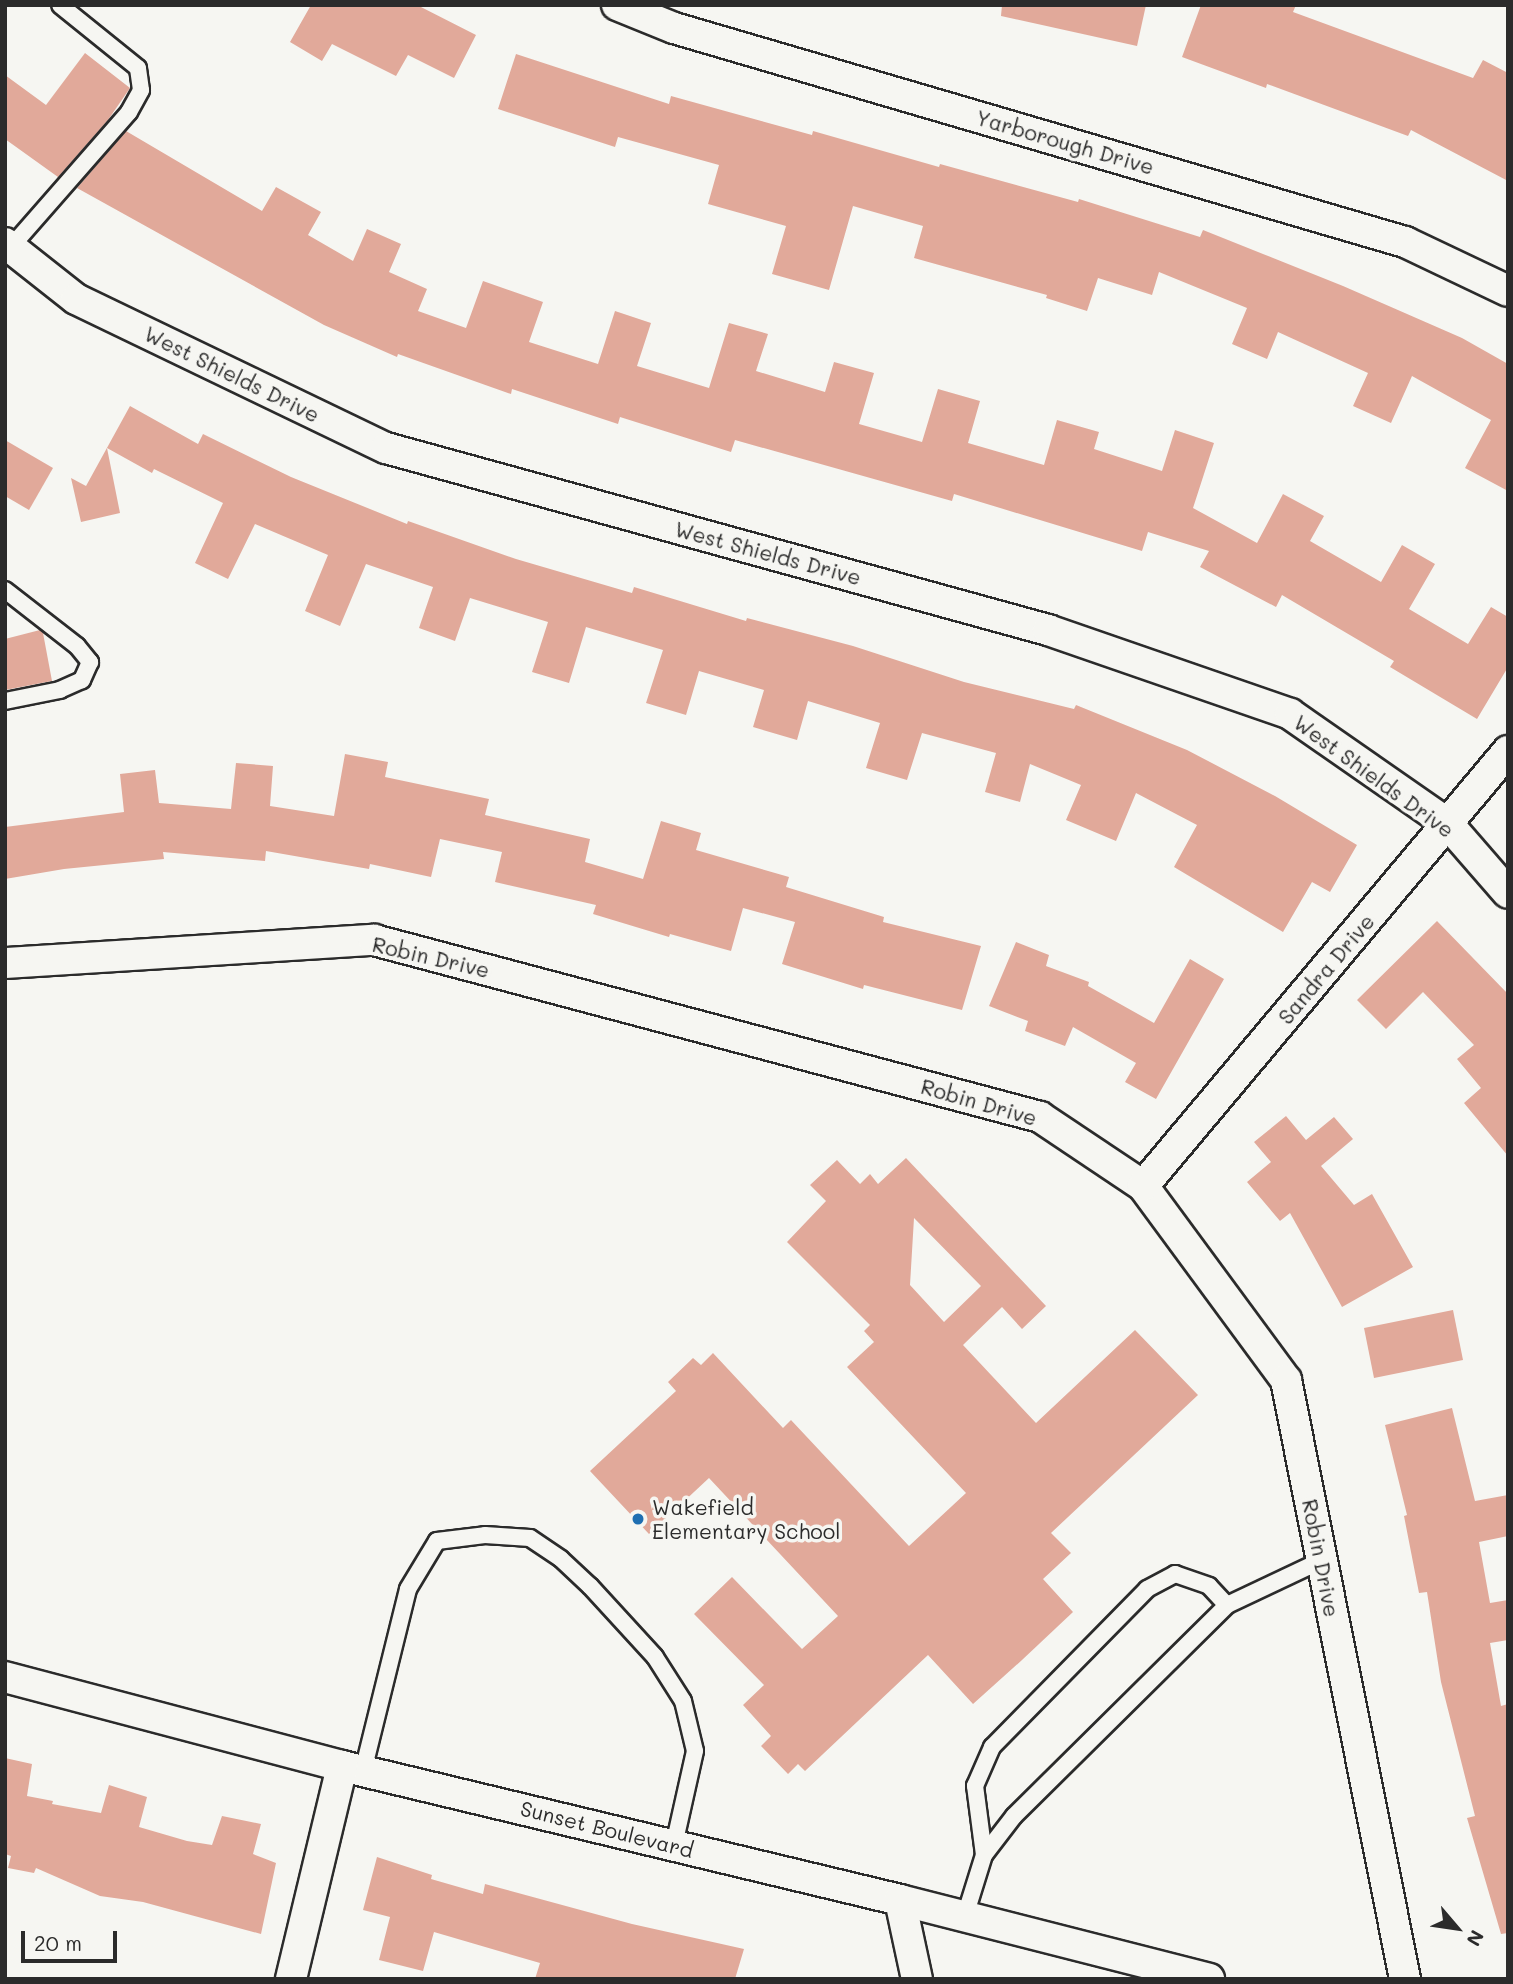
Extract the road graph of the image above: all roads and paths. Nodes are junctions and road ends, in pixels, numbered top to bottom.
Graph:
1 (60, 5) edge
2 (617, 5) edge
3 (8, 245) edge
4 (1508, 291) edge
5 (5, 590) edge
6 (5, 701) edge
7 (1508, 751) edge
8 (1448, 824) junction
9 (1508, 892) edge
10 (5, 963) edge
11 (1143, 1186) junction
12 (1322, 1560) junction
13 (1227, 1605) junction
14 (5, 1677) edge
15 (353, 1768) junction
16 (674, 1845) junction
17 (984, 1855) junction
18 (900, 1900) junction
19 (965, 1916) junction
20 (291, 1979) edge
21 (917, 1979) edge
22 (1209, 1979) edge
23 (1405, 1979) edge

1 - 3 lane
2 - 4 street, Yarborough Drive
3 - 8 street, West Shields Drive
5 - 6 lane
7 - 8 street, Sandra Drive
8 - 9 street, West Shields Drive
8 - 11 street, Sandra Drive
10 - 11 street, Robin Drive
11 - 12 street, Robin Drive
12 - 13 lane
12 - 23 street, Robin Drive
13 - 17 lane
13 - 17 lane
14 - 15 street, Sunset Boulevard
15 - 16 street, Sunset Boulevard
15 - 16 lane
15 - 20 street
16 - 18 street, Sunset Boulevard
17 - 19 lane
18 - 19 street, Sunset Boulevard
18 - 21 street
19 - 22 street, Sunset Boulevard

